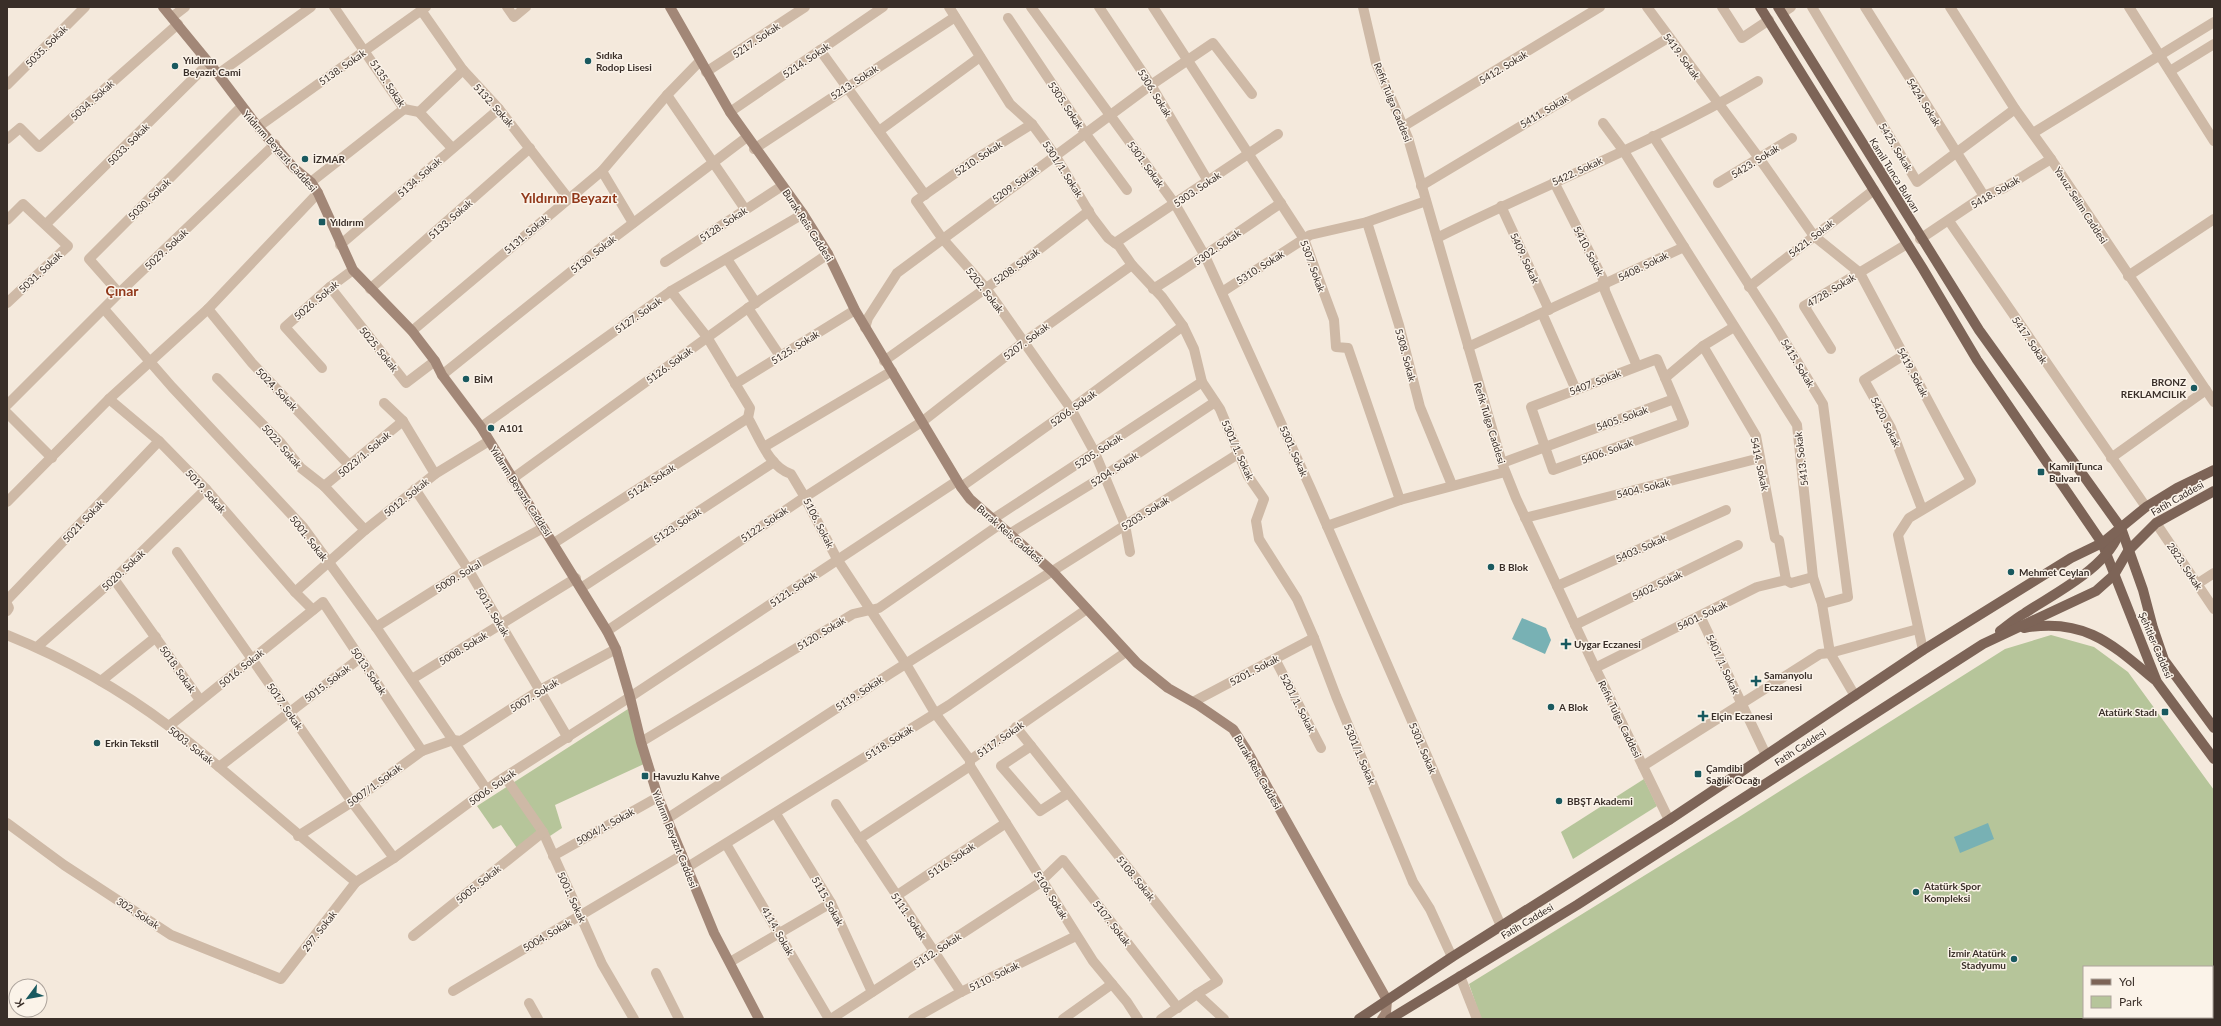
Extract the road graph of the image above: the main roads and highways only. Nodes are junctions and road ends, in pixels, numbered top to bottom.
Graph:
1 (162, 7) edge
2 (1760, 7) edge
3 (674, 8) edge
4 (1780, 10) edge
5 (2214, 470) edge
6 (2214, 491) edge
7 (2121, 528) junction
8 (2108, 547) junction
9 (2128, 551) junction
10 (2114, 575) junction
11 (1983, 644) junction
12 (2157, 682) junction
13 (2214, 728) edge
14 (2214, 759) edge
15 (1387, 1000) junction
16 (759, 1019) edge
17 (1359, 1019) edge
18 (1382, 1019) edge
19 (1390, 1019) edge

1 - 16 main road, Yıldırım Beyazıt Caddesi
2 - 8 main road
3 - 15 main road, Burak Reis Caddesi
4 - 7 main road, Kamil Tunca Bulvarı
5 - 7 main road
6 - 9 main road, Fatih Caddesi
7 - 8 main road
7 - 9 main road, Kamil Tunca Bulvarı
8 - 9 main road
8 - 10 main road, Şehitler Caddesi
8 - 11 main road
8 - 15 main road
9 - 10 main road, Fatih Caddesi
9 - 13 main road, Şehitler Caddesi
10 - 11 main road, Fatih Caddesi
10 - 12 main road, Şehitler Caddesi
11 - 12 main road
11 - 19 main road, Fatih Caddesi
12 - 14 main road, Şehitler Caddesi
15 - 17 main road
15 - 18 main road

